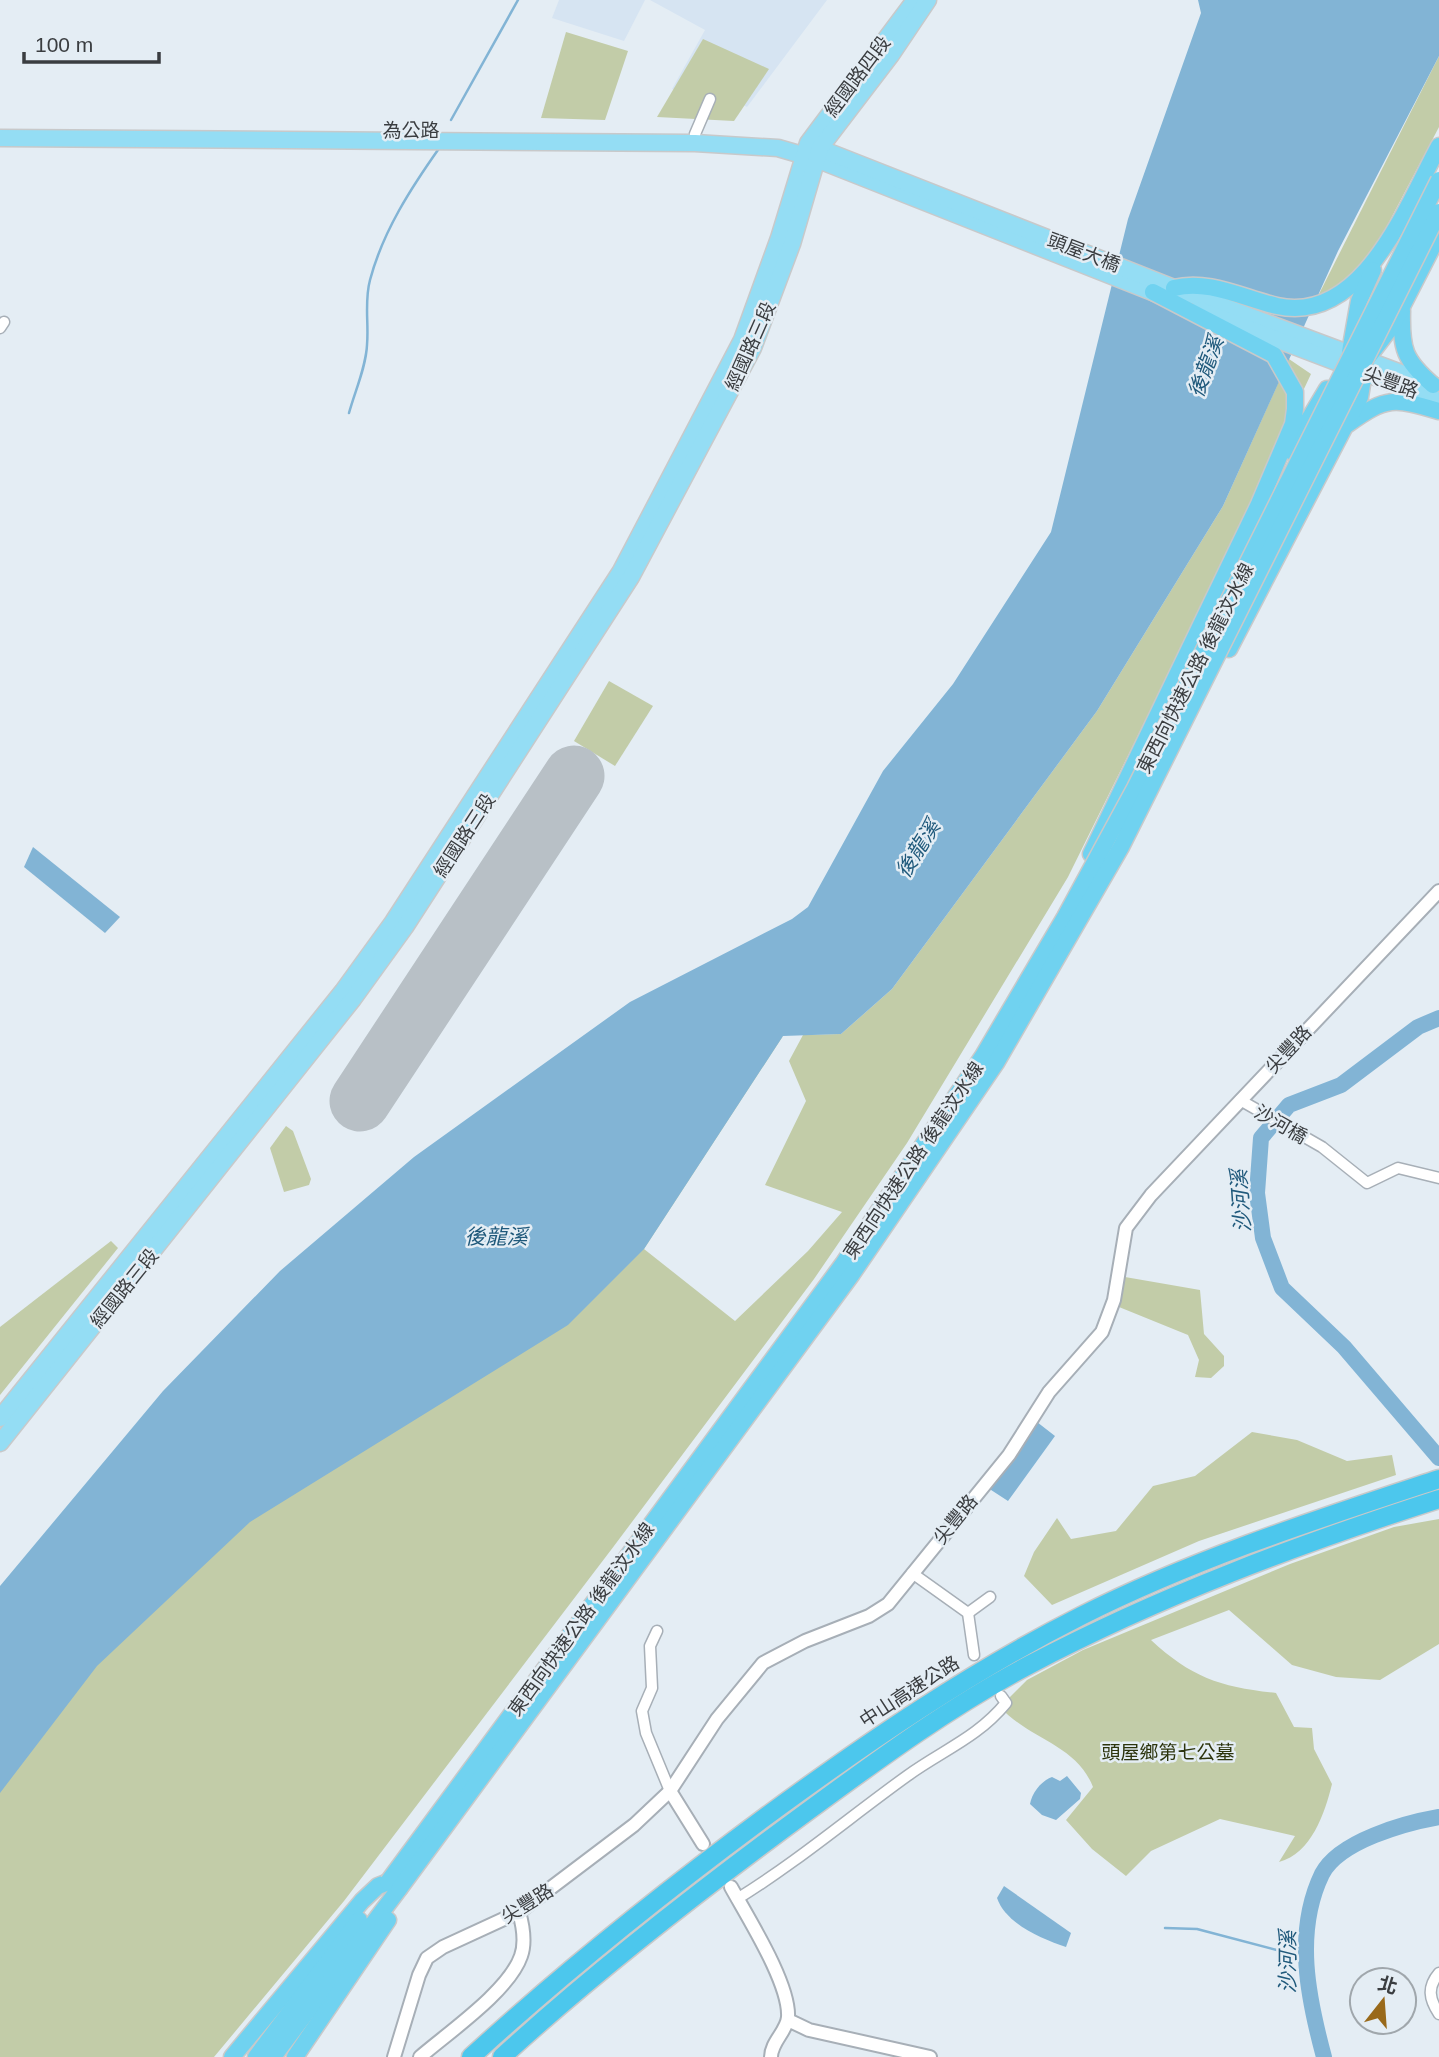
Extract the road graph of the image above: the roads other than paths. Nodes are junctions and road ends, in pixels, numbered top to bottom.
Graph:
1 (915, 0) edge
2 (928, 0) edge
3 (710, 99) dead end
4 (0, 128) edge
5 (0, 138) edge
6 (695, 138) junction
7 (1439, 146) edge
8 (812, 151) junction
9 (857, 169) junction
10 (1439, 180) edge
11 (1439, 212) edge
12 (1439, 234) edge
13 (1378, 258) junction
14 (1174, 288) junction
15 (1153, 292) junction
16 (1402, 309) junction
17 (1340, 357) junction
18 (1364, 366) junction
19 (1436, 386) edge
20 (1439, 401) edge
21 (1439, 411) edge
22 (1346, 425) junction
23 (1259, 504) junction
24 (1121, 847) junction
25 (1439, 891) edge
26 (1065, 917) junction
27 (1240, 1100) junction
28 (1439, 1178) edge
29 (0, 1418) edge
30 (0, 1443) edge
31 (1439, 1479) edge
32 (1439, 1499) edge
33 (912, 1573) junction
34 (990, 1597) dead end
35 (968, 1613) junction
36 (657, 1631) dead end
37 (974, 1655) dead end
38 (1001, 1696) dead end
39 (670, 1791) junction
40 (703, 1844) dead end
41 (393, 1885) junction
42 (734, 1893) joint
43 (519, 1912) junction
44 (1439, 1973) edge
45 (1439, 2014) edge
46 (788, 2020) junction
47 (232, 2057) edge
48 (256, 2057) edge
49 (273, 2057) edge
50 (295, 2057) edge
51 (394, 2057) edge
52 (420, 2057) edge
53 (471, 2057) edge
54 (502, 2057) edge
55 (771, 2057) edge
56 (930, 2057) edge

1 - 8 main road, 經國路四段
2 - 8 main road, 經國路四段
3 - 6 street
4 - 6 main road, 為公路
5 - 6 main road, 為公路
6 - 8 main road, 為公路
7 - 13 highway
8 - 9 main road, 頭屋大橋
8 - 29 main road, 經國路三段
8 - 30 main road, 經國路三段
9 - 14 main road, 頭屋大橋
9 - 15 main road, 頭屋大橋
10 - 26 highway, 東西向快速公路 後龍汶水線, bridge
11 - 24 highway, 東西向快速公路 後龍汶水線, bridge
12 - 16 highway
13 - 14 highway
13 - 17 highway
14 - 17 main road, 頭屋大橋
15 - 17 main road, 頭屋大橋
15 - 23 highway
16 - 18 highway
16 - 19 highway
17 - 18 main road, 尖豐路
17 - 23 highway
18 - 19 main road, 尖豐路
18 - 20 main road, 尖豐路
18 - 22 highway
21 - 22 highway
22 - 24 highway
23 - 26 highway, bridge
24 - 41 highway, 東西向快速公路 後龍汶水線, bridge
25 - 27 street, 尖豐路
26 - 41 highway, 東西向快速公路 後龍汶水線, bridge
27 - 28 street, 沙河橋
27 - 33 street, 尖豐路
31 - 53 highway, 中山高速公路
32 - 54 highway, 中山高速公路
33 - 35 street
33 - 39 street, 尖豐路
34 - 35 street
35 - 37 street
36 - 39 street
38 - 42 street
39 - 40 street
39 - 43 street, 尖豐路
41 - 47 highway
41 - 48 highway, 東西向快速公路 後龍汶水線
41 - 49 highway, 東西向快速公路 後龍汶水線
41 - 50 highway
42 - 46 street
43 - 51 street, 尖豐路
43 - 52 street
44 - 45 street
46 - 55 street
46 - 56 street

